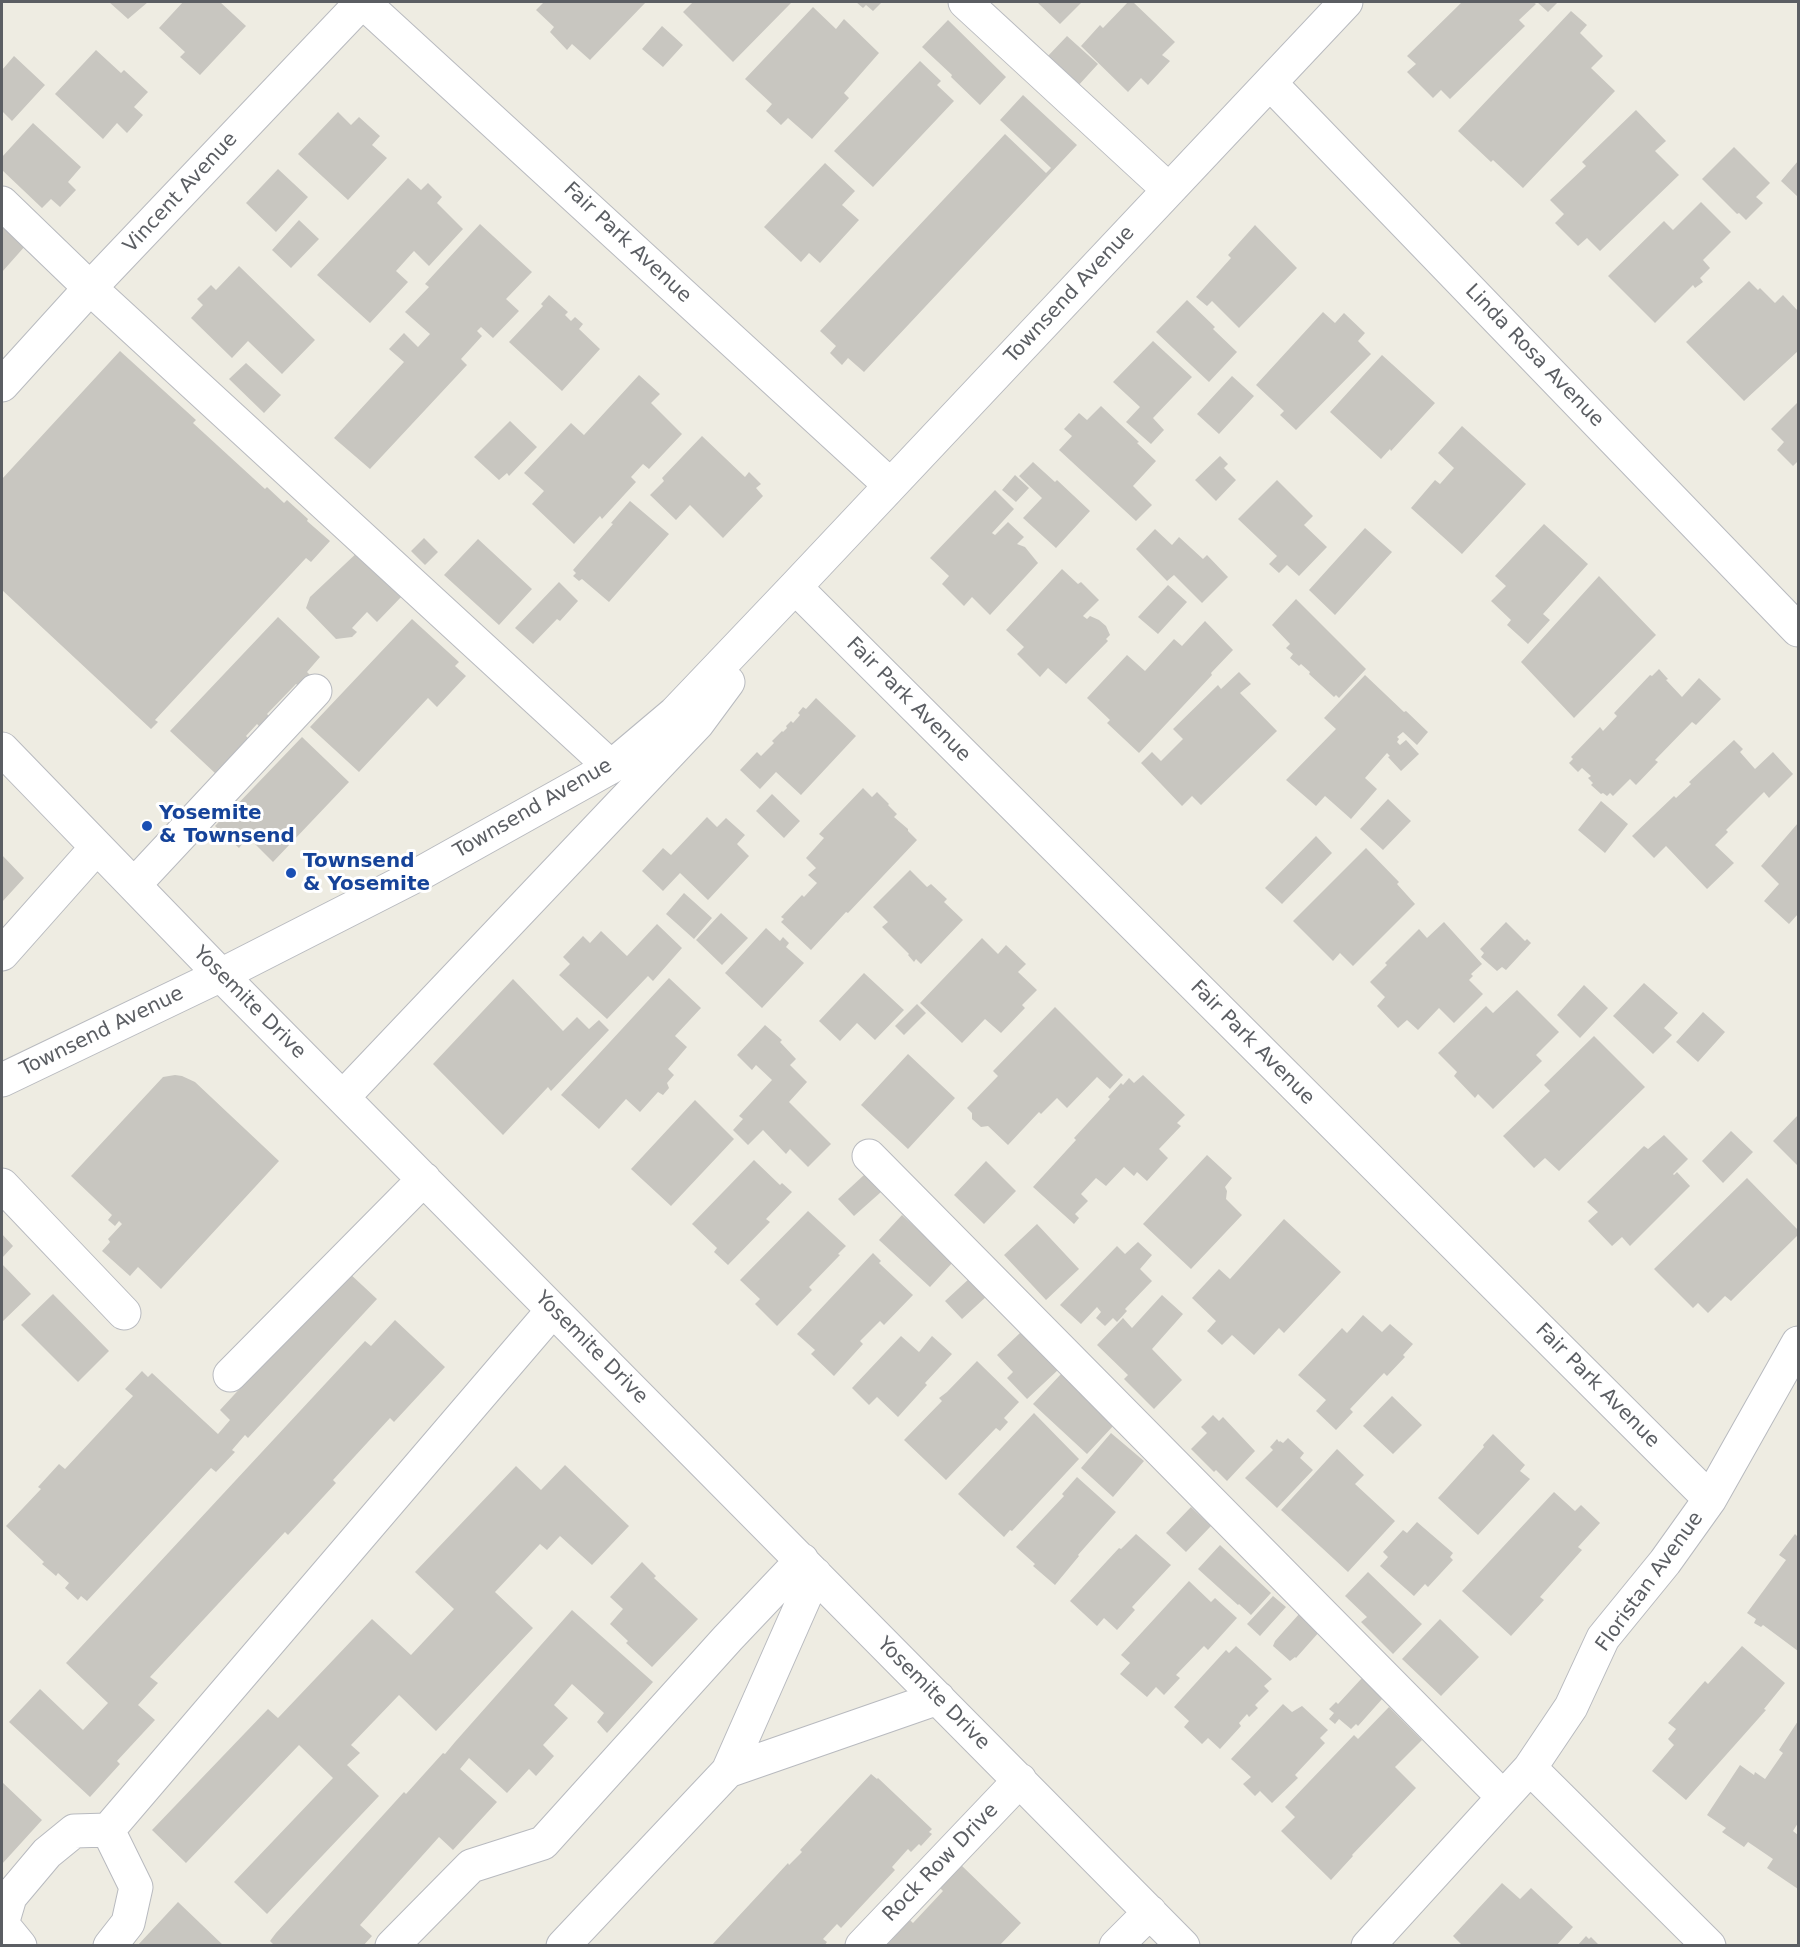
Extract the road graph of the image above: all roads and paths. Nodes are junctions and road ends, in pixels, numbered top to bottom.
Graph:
1 (362, 2) edge
2 (965, 2) edge
3 (1346, 2) edge
4 (1270, 83) junction
5 (1168, 190) junction
6 (2, 203) edge
7 (90, 288) junction
8 (2, 386) edge
9 (890, 485) junction
10 (795, 587) junction
11 (1798, 630) edge
12 (315, 691) dead end
13 (2, 749) edge
14 (611, 767) junction
15 (97, 848) junction
16 (134, 885) junction
17 (2, 954) edge
18 (221, 975) junction
19 (2, 1080) edge
20 (342, 1097) junction
21 (869, 1156) dead end
22 (424, 1179) junction
23 (2, 1185) edge
24 (553, 1310) junction
25 (124, 1313) dead end
26 (1798, 1343) edge
27 (230, 1375) dead end
28 (1710, 1499) junction
29 (808, 1567) junction
30 (938, 1698) junction
31 (1530, 1768) junction
32 (728, 1772) junction
33 (1020, 1780) junction
34 (1503, 1797) junction
35 (108, 1830) junction
36 (1150, 1912) junction
37 (20, 1946) edge
38 (110, 1946) edge
39 (392, 1946) edge
40 (563, 1946) edge
41 (862, 1946) edge
42 (1116, 1946) edge
43 (1183, 1946) edge
44 (1368, 1946) edge
45 (1708, 1946) edge

1 - 7 street, Vincent Avenue
1 - 9 street, Fair Park Avenue
2 - 5 street
3 - 4 street, Townsend Avenue
4 - 5 street, Townsend Avenue
4 - 11 street, Linda Rosa Avenue
5 - 9 street, Townsend Avenue
6 - 7 street
7 - 8 street, Vincent Avenue
7 - 14 street
9 - 10 street, Townsend Avenue
10 - 14 street, Townsend Avenue
10 - 20 street, Townsend Avenue
10 - 28 street, Fair Park Avenue
12 - 16 street
13 - 15 street, Yosemite Drive
14 - 18 street, Townsend Avenue
15 - 16 street, Yosemite Drive
15 - 17 street
16 - 18 street, Yosemite Drive
18 - 19 street, Townsend Avenue
18 - 20 street, Yosemite Drive
20 - 22 street, Yosemite Drive
21 - 34 street
22 - 24 street, Yosemite Drive
22 - 27 street
23 - 25 street
24 - 29 street, Yosemite Drive
24 - 35 street
26 - 28 street, Floristan Avenue
28 - 31 street, Floristan Avenue
29 - 30 street, Yosemite Drive
29 - 32 street
29 - 39 street
30 - 32 street
30 - 33 street, Yosemite Drive
31 - 34 street, Floristan Avenue
31 - 45 street
32 - 40 street
33 - 36 street, Yosemite Drive
33 - 41 street, Rock Row Drive
34 - 44 street, Floristan Avenue
35 - 37 street
35 - 38 street
36 - 42 street
36 - 43 street, Yosemite Drive

